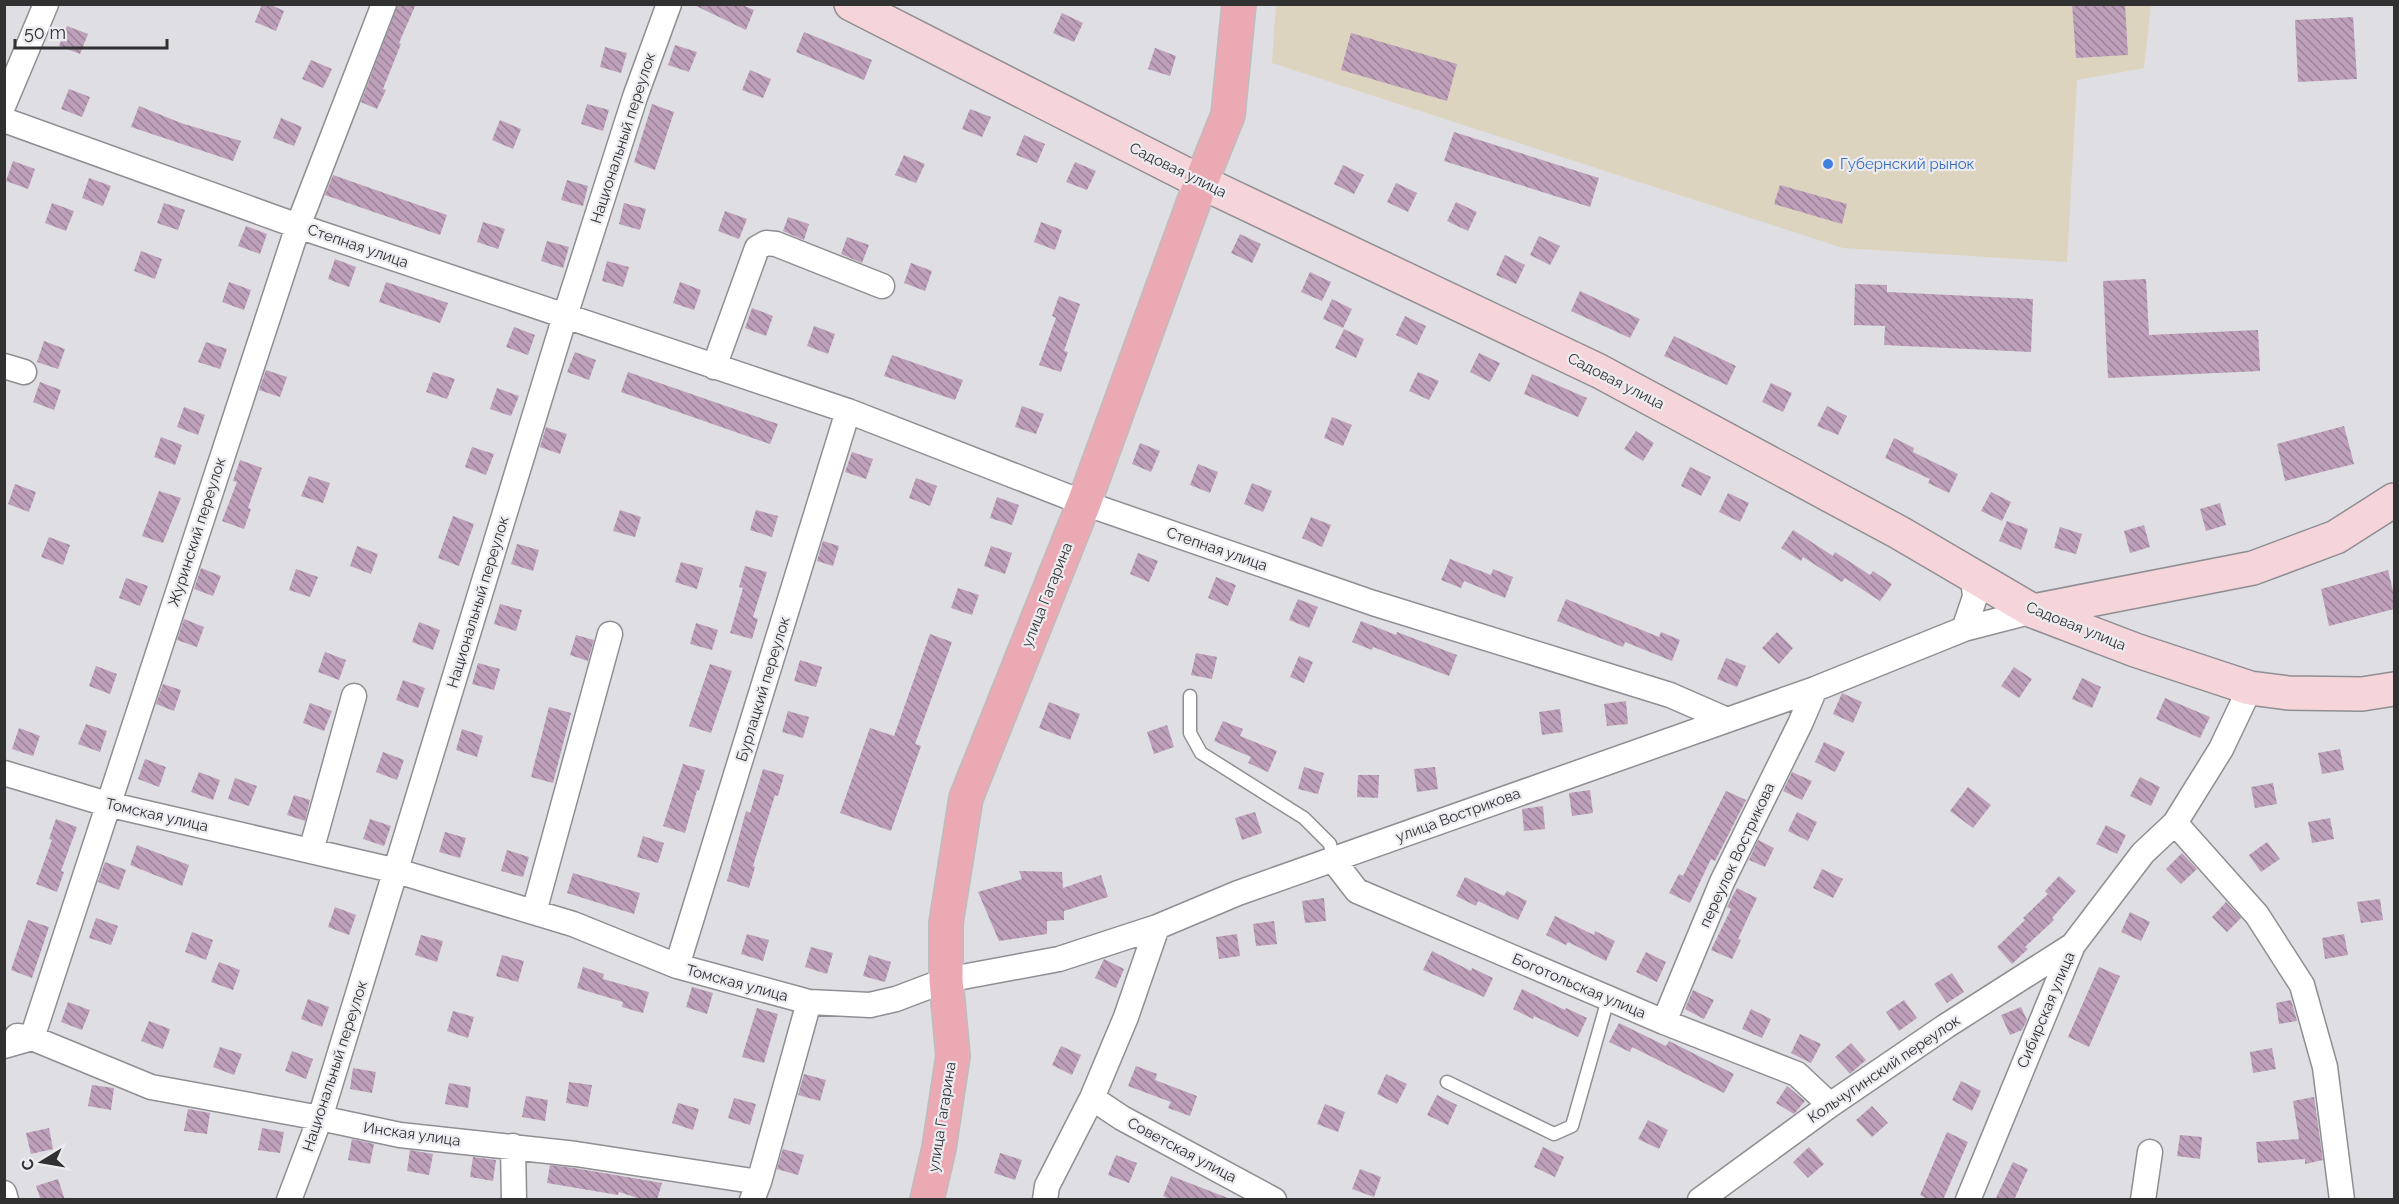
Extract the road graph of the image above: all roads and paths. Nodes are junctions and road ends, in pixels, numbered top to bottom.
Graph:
1 (46, 4) edge
2 (384, 4) edge
3 (669, 4) edge
4 (851, 4) edge
5 (1239, 4) edge
6 (4, 104) edge
7 (4, 120) edge
8 (1201, 182) junction
9 (298, 226) junction
10 (882, 286) dead end
11 (565, 316) junction
12 (714, 367) junction
13 (848, 411) junction
14 (2394, 500) edge
15 (1084, 503) junction
16 (1973, 576) junction
17 (2033, 611) junction
18 (1964, 629) junction
19 (610, 634) dead end
20 (2250, 688) junction
21 (1815, 689) junction
22 (2394, 689) edge
23 (354, 696) dead end
24 (1190, 696) dead end
25 (1725, 719) junction
26 (4, 773) edge
27 (107, 804) junction
28 (2175, 823) junction
29 (311, 851) junction
30 (1333, 860) junction
31 (397, 870) junction
32 (534, 912) junction
33 (1157, 927) junction
34 (2073, 945) junction
35 (677, 966) junction
36 (946, 980) junction
37 (1608, 999) junction
38 (809, 1002) junction
39 (1664, 1022) junction
40 (4, 1034) edge
41 (32, 1038) junction
42 (4, 1046) edge
43 (1447, 1082) dead end
44 (1092, 1098) junction
45 (1830, 1105) junction
46 (320, 1118) junction
47 (513, 1146) junction
48 (2150, 1152) dead end
49 (756, 1191) edge
50 (4, 1193) edge
51 (6, 1200) edge
52 (289, 1200) edge
53 (514, 1200) edge
54 (927, 1200) edge
55 (1046, 1200) edge
56 (1274, 1200) edge
57 (1700, 1200) edge
58 (1968, 1200) edge
59 (2143, 1200) edge
60 (2342, 1200) edge

1 - 6 street
2 - 9 street, Журинский переулок
3 - 11 street, Национальный переулок
4 - 8 street, Садовая улица
5 - 8 main road, улица Гагарина
7 - 9 street, Степная улица
8 - 15 main road, улица Гагарина
8 - 16 street, Садовая улица
9 - 11 street, Степная улица
9 - 27 street, Журинский переулок
10 - 12 street
11 - 12 street, Степная улица
11 - 31 street, Национальный переулок
12 - 13 street, Степная улица
13 - 15 street, Степная улица
13 - 35 street, Бурлацкий переулок
14 - 17 street
15 - 25 street, Степная улица
15 - 36 main road, улица Гагарина
16 - 17 street, Садовая улица
16 - 18 street
17 - 18 street, улица Вострикова
17 - 20 street, Садовая улица
18 - 21 street, улица Вострикова
19 - 32 street
20 - 22 street, Садовая улица
20 - 28 street, Сибирская улица
21 - 25 street, улица Вострикова
21 - 39 street, переулок Вострикова
23 - 29 street
24 - 30 lane
25 - 30 street, улица Вострикова
26 - 27 street, Томская улица
27 - 29 street, Томская улица
27 - 41 street, Журинский переулок
28 - 34 street, Сибирская улица
28 - 60 street
29 - 31 street, Томская улица
30 - 33 street, улица Вострикова
30 - 37 street, Боготольская улица
31 - 32 street, Томская улица
31 - 46 street, Национальный переулок
32 - 35 street, Томская улица
33 - 36 street, улица Вострикова
33 - 44 street
34 - 45 street, Кольчугинский переулок
34 - 58 street, Сибирская улица
35 - 38 street, Томская улица
36 - 38 street, Томская улица
36 - 54 main road, улица Гагарина
37 - 39 street, Боготольская улица
37 - 43 lane
38 - 49 street
39 - 45 street, Боготольская улица
40 - 41 street, Инская улица
41 - 42 street
41 - 46 street, Инская улица
44 - 55 street
44 - 56 street, Советская улица
45 - 57 street, Кольчугинский переулок
46 - 47 street, Инская улица
46 - 52 street, Национальный переулок
47 - 49 street, Инская улица
47 - 53 street
48 - 59 street
50 - 51 street

